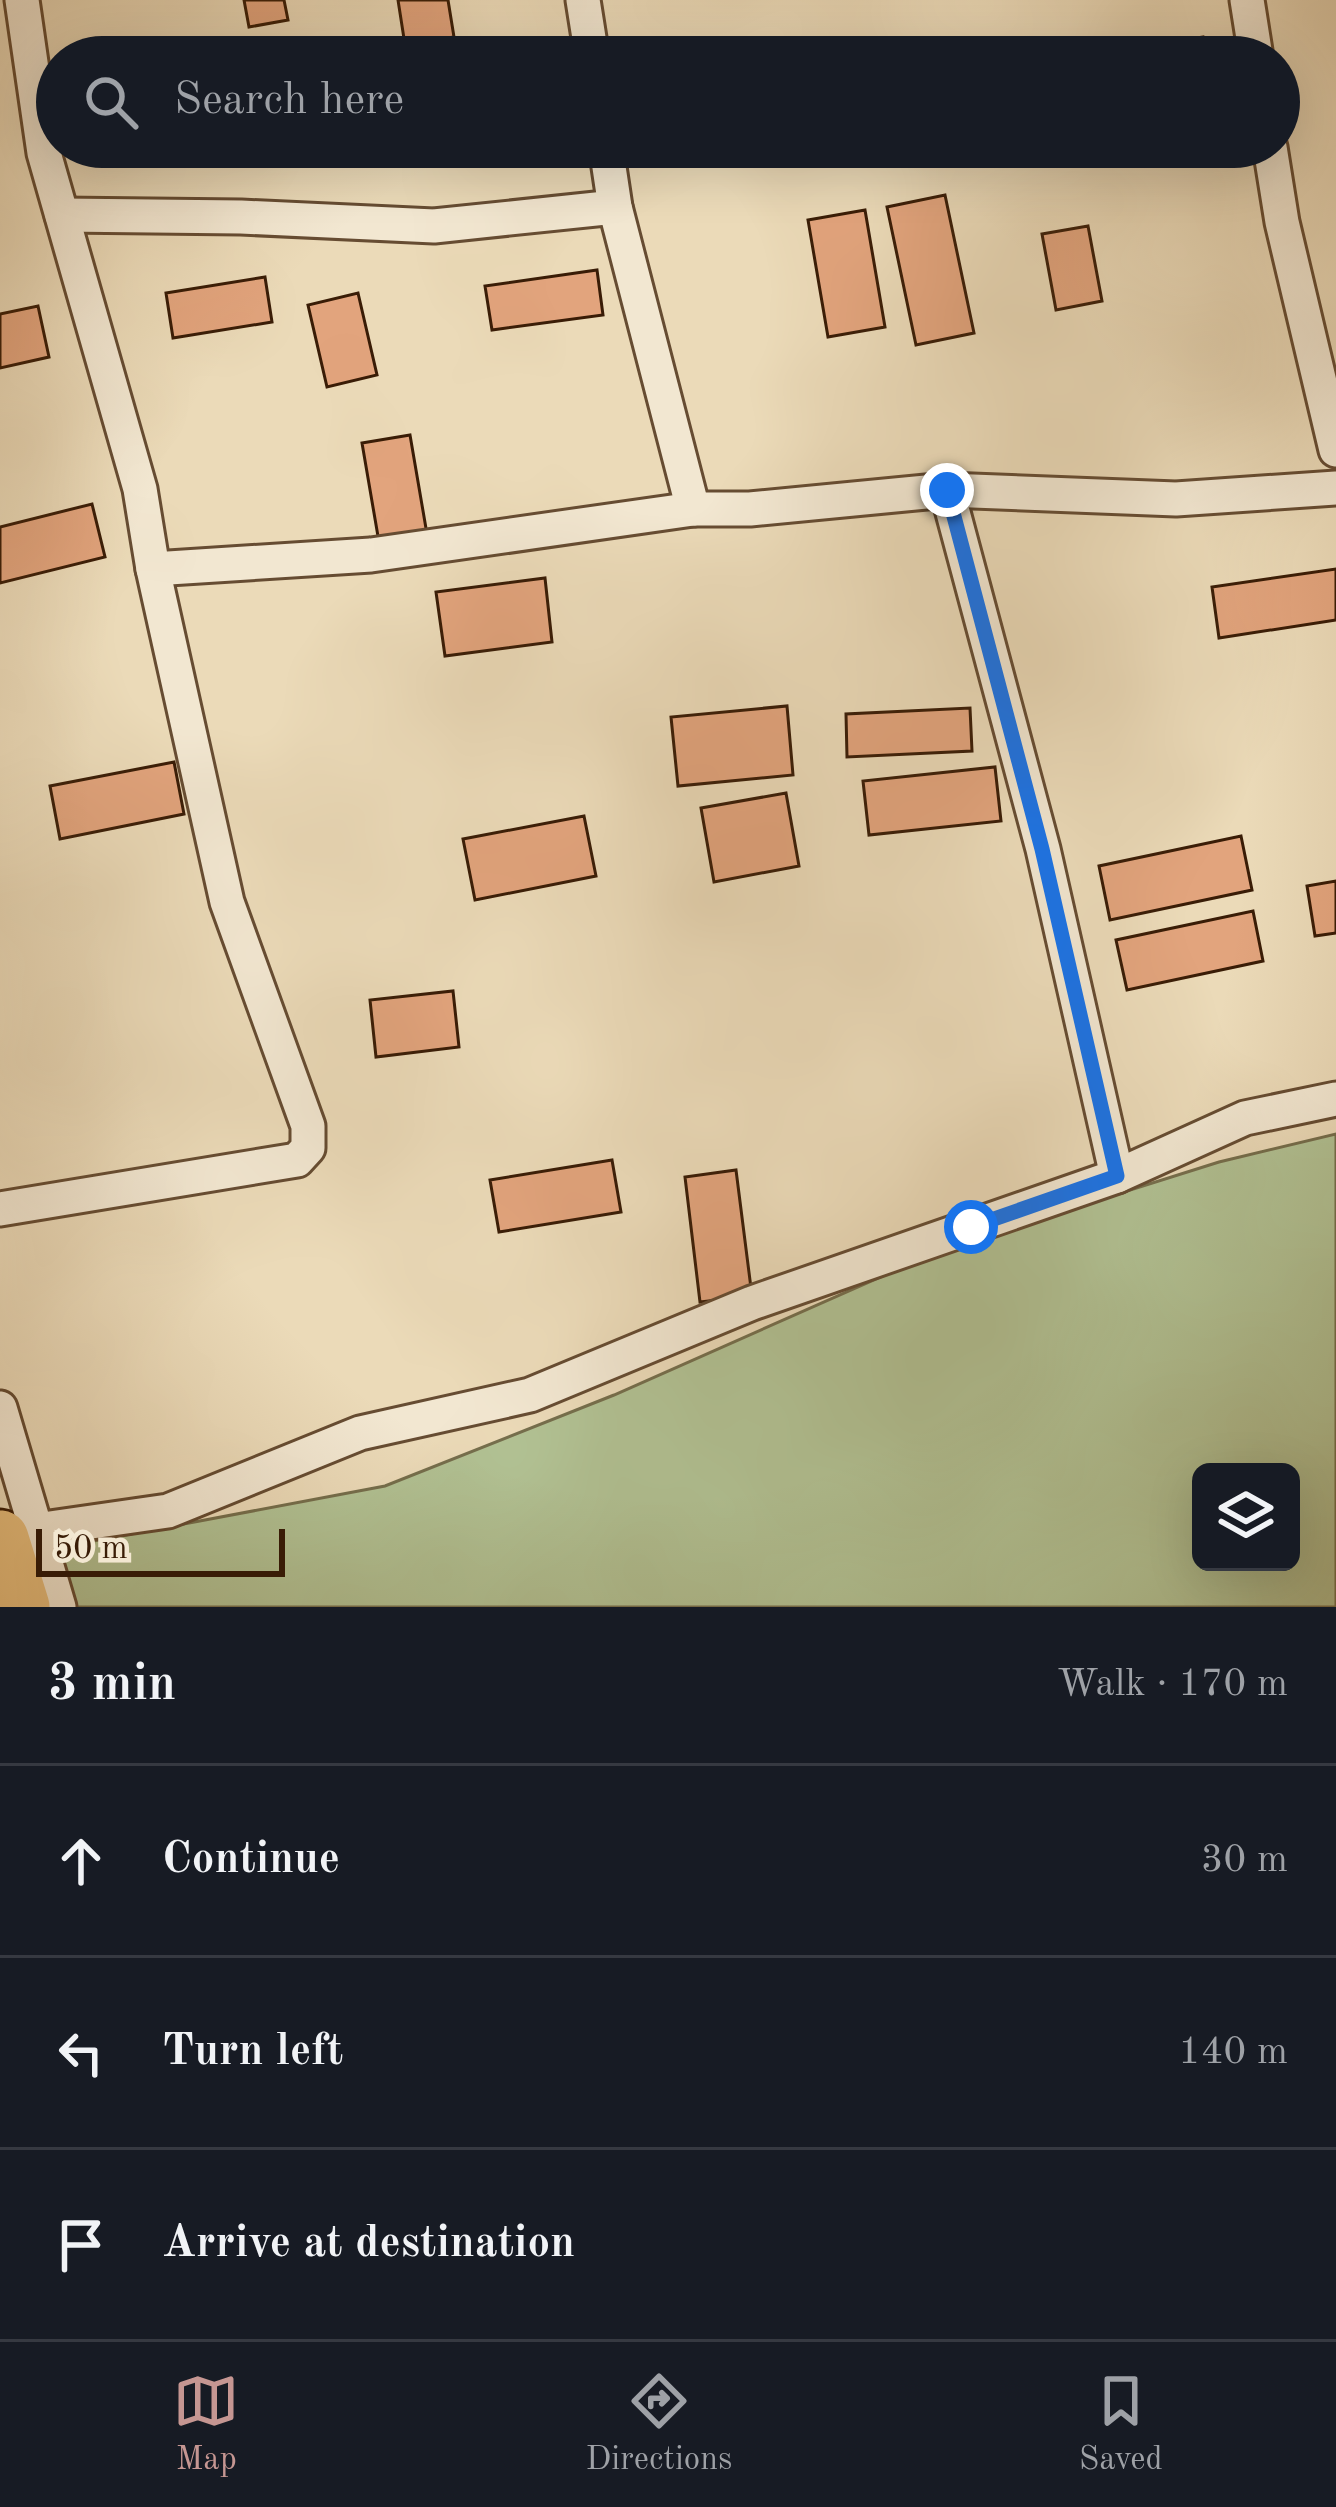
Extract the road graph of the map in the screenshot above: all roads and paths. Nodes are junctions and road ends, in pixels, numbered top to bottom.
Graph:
1 (22, 0) edge
2 (583, 0) edge
3 (1247, 0) edge
4 (589, 36) edge
5 (1253, 36) edge
6 (36, 98) edge
7 (48, 168) edge
8 (609, 168) edge
9 (1273, 168) edge
10 (615, 207) junction
11 (62, 215) junction
12 (1336, 450) edge
13 (1336, 488) edge
14 (947, 490) junction
15 (693, 509) junction
16 (153, 568) junction
17 (1336, 1099) edge
18 (1117, 1176) junction
19 (0, 1209) edge
20 (0, 1408) edge
21 (18, 1535) edge
22 (21, 1607) edge
23 (59, 1607) edge

1 - 6 street
2 - 4 street
3 - 5 street
7 - 11 street
8 - 10 street
9 - 12 street
10 - 11 street
10 - 15 street
11 - 16 street
13 - 14 street
14 - 15 street
14 - 18 street
15 - 16 street
16 - 19 street
17 - 18 street
18 - 21 street
20 - 21 street
21 - 22 highway
21 - 23 street

